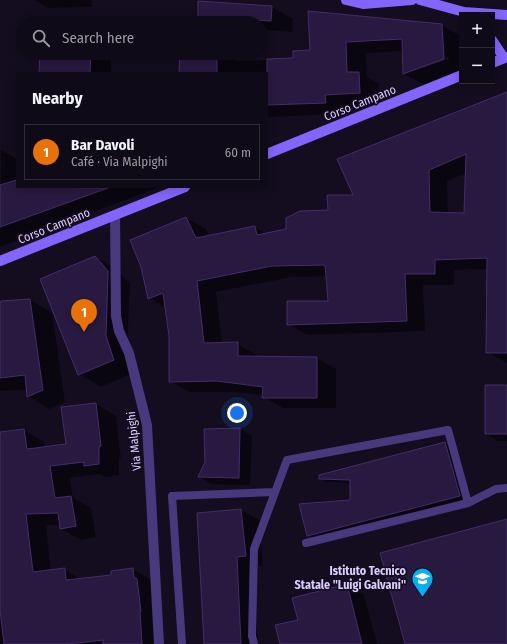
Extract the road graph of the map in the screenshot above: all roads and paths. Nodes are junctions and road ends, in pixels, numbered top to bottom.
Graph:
1 (346, 0) edge
2 (412, 0) edge
3 (420, 0) edge
4 (462, 12) edge
5 (495, 14) edge
6 (507, 14) edge
7 (495, 44) edge
8 (506, 58) edge
9 (495, 62) edge
10 (459, 76) edge
11 (268, 154) edge
12 (182, 188) edge
13 (115, 215) junction
14 (0, 261) edge
15 (507, 488) edge
16 (275, 492) junction
17 (468, 503) junction
18 (306, 543) dead end
19 (159, 644) edge
20 (182, 644) edge
21 (254, 644) edge

1 - 2 main road
3 - 4 main road
5 - 6 main road
7 - 8 main road
8 - 9 main road
10 - 11 main road, Corso Campano
12 - 13 main road, Corso Campano
13 - 14 main road, Corso Campano
13 - 19 street, Via Malpighi
15 - 17 lane
16 - 17 lane
16 - 20 lane
16 - 21 lane
17 - 18 lane

